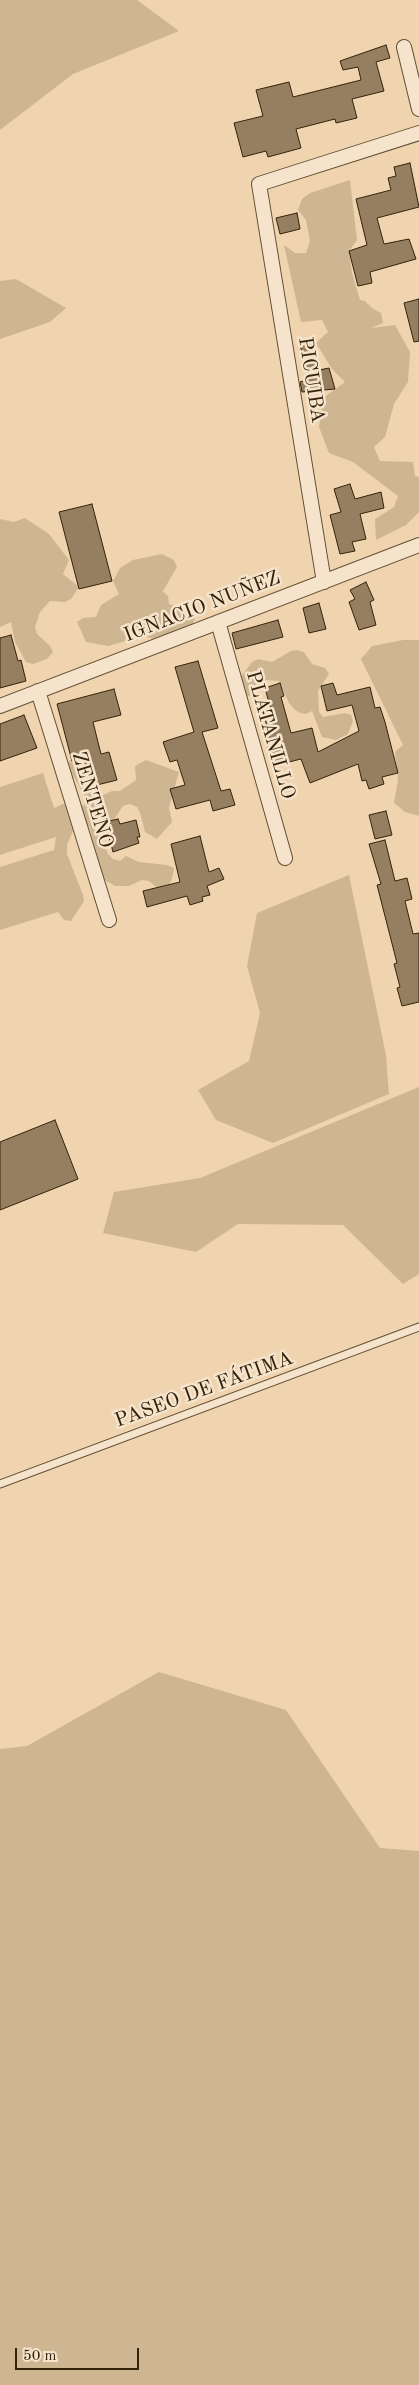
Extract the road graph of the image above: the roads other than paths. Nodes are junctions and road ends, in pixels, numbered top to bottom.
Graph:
1 (404, 48) dead end
2 (419, 108) edge
3 (419, 133) edge
4 (419, 545) edge
5 (324, 582) junction
6 (218, 622) junction
7 (38, 691) junction
8 (0, 706) edge
9 (285, 858) dead end
10 (109, 920) dead end
11 (419, 1327) edge
12 (0, 1484) edge

1 - 2 street
3 - 5 street, PICUIBA
4 - 5 street, IGNACIO NUÑEZ
5 - 6 street, IGNACIO NUÑEZ
6 - 7 street, IGNACIO NUÑEZ
6 - 9 street, PLATANILLO
7 - 8 street, IGNACIO NUÑEZ
7 - 10 street, ZENTENO
11 - 12 lane, PASEO DE FÁTIMA

